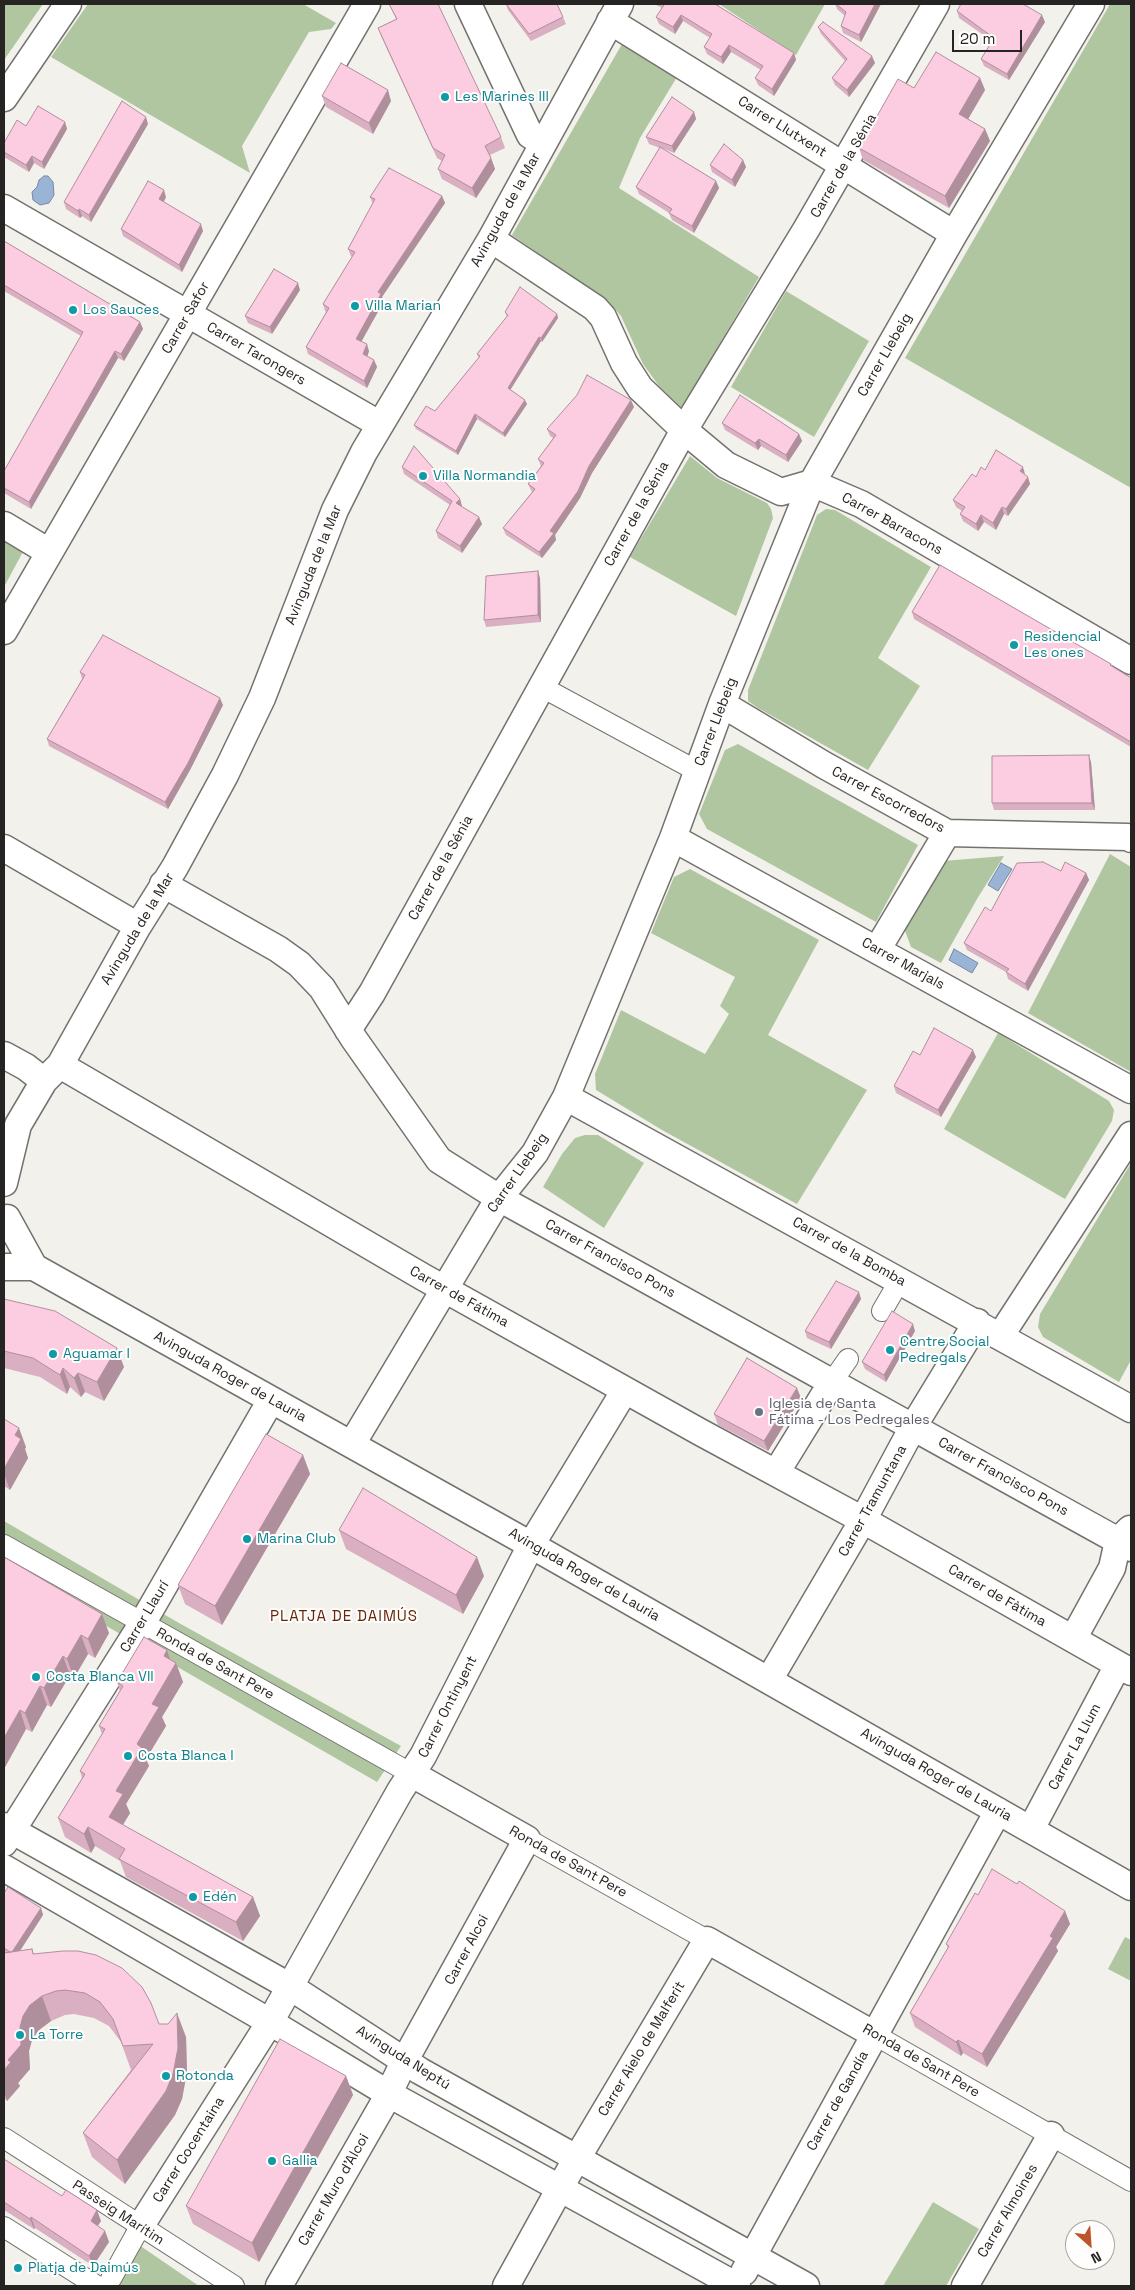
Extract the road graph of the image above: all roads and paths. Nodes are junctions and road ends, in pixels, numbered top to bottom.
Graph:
1 (68, 4) edge
2 (367, 4) edge
3 (468, 4) edge
4 (936, 4) edge
5 (1091, 4) edge
6 (615, 13) edge
7 (4, 98) edge
8 (543, 143) junction
9 (844, 166) junction
10 (4, 208) edge
11 (954, 234) junction
12 (491, 238) junction
13 (189, 315) junction
14 (379, 424) junction
15 (684, 430) junction
16 (812, 483) junction
17 (4, 525) edge
18 (49, 552) junction
19 (4, 631) edge
20 (1131, 661) edge
21 (540, 686) junction
22 (722, 704) junction
23 (697, 771) junction
24 (947, 833) junction
25 (673, 838) junction
26 (1131, 839) edge
27 (4, 848) edge
28 (163, 884) junction
29 (138, 926) junction
30 (877, 950) junction
31 (348, 1030) junction
32 (4, 1055) edge
33 (52, 1073) junction
34 (1131, 1090) edge
35 (566, 1097) junction
36 (10, 1133) edge
37 (1131, 1135) edge
38 (4, 1183) edge
39 (499, 1198) junction
40 (5, 1218) edge
41 (34, 1266) junction
42 (4, 1267) edge
43 (900, 1280) junction
44 (445, 1289) junction
45 (882, 1311) dead end
46 (977, 1322) junction
47 (1001, 1335) junction
48 (848, 1359) dead end
49 (832, 1382) junction
50 (625, 1390) junction
51 (271, 1400) junction
52 (1131, 1409) edge
53 (913, 1427) junction
54 (352, 1444) junction
55 (776, 1473) junction
56 (863, 1520) junction
57 (1127, 1539) edge
58 (4, 1545) edge
59 (531, 1545) junction
60 (142, 1624) junction
61 (1072, 1640) junction
62 (1124, 1668) edge
63 (769, 1680) junction
64 (412, 1774) junction
65 (998, 1811) junction
66 (1031, 1829) junction
67 (7, 1833) edge
68 (527, 1839) junction
69 (4, 1868) edge
70 (1131, 1887) edge
71 (707, 1940) junction
72 (289, 1986) junction
73 (270, 2022) junction
74 (874, 2035) junction
75 (405, 2060) junction
76 (389, 2094) junction
77 (1051, 2135) junction
78 (4, 2138) edge
79 (577, 2158) junction
80 (1131, 2181) edge
81 (559, 2188) junction
82 (4, 2227) edge
83 (140, 2227) junction
84 (752, 2256) junction
85 (104, 2283) edge
86 (234, 2286) edge
87 (279, 2286) edge
88 (506, 2286) edge
89 (737, 2286) edge
90 (806, 2286) edge
91 (965, 2286) edge

1 - 7 street
2 - 13 street, Carrer Safor
3 - 8 street
4 - 9 street, Carrer de la Sénia
5 - 11 street, Carrer Llebeig
6 - 8 street, Avinguda de la Mar
6 - 9 street, Carrer Llutxent
8 - 12 street, Avinguda de la Mar
9 - 11 street, Carrer Llutxent
9 - 15 street, Carrer de la Sénia
10 - 13 street, Carrer Tarongers
11 - 16 street, Carrer Llebeig
12 - 14 street, Avinguda de la Mar
12 - 15 street
13 - 14 street, Carrer Tarongers
13 - 18 street, Carrer Safor
14 - 28 street, Avinguda de la Mar
15 - 16 street
15 - 21 street, Carrer de la Sénia
16 - 20 street, Carrer Barracons
16 - 22 street, Carrer Llebeig
17 - 18 street
18 - 19 street, Carrer Safor
21 - 23 street
21 - 31 street, Carrer de la Sénia
22 - 23 street, Carrer Llebeig
22 - 24 street, Carrer Escorredors
23 - 25 street, Carrer Llebeig
24 - 26 street, Carrer Escorredors
24 - 30 street
25 - 30 street, Carrer Marjals
25 - 35 street, Carrer Llebeig
27 - 29 street
28 - 29 street, Avinguda de la Mar
28 - 31 street, Carrer Francisco Pons
29 - 33 street, Avinguda de la Mar
30 - 34 street, Carrer Marjals
31 - 39 street, Carrer Francisco Pons
32 - 33 street, Carrer de Fátima
33 - 36 street, Avinguda de la Mar
33 - 44 street, Carrer de Fátima
35 - 39 street, Carrer Llebeig
35 - 43 street, Carrer de la Bomba
36 - 38 street, Avinguda de la Mar
37 - 47 street
39 - 44 street, Carrer Llebeig
39 - 49 street, Carrer Francisco Pons
40 - 41 street
41 - 42 street
41 - 51 street, Avinguda Roger de Lauria
43 - 45 street
43 - 46 street, Carrer de la Bomba
44 - 50 street, Carrer de Fátima
44 - 54 street, Carrer Llebeig
46 - 47 street, Carrer de la Bomba
46 - 53 street, Carrer Tramuntana
47 - 52 street, Carrer de la Bomba
48 - 49 street
49 - 53 street, Carrer Francisco Pons
49 - 55 street
50 - 55 street, Carrer de Fátima
50 - 59 street, Carrer Ontinyent
51 - 54 street, Avinguda Roger de Lauria
51 - 60 street, Carrer Llaurí
53 - 56 street, Carrer Tramuntana
53 - 57 street, Carrer Francisco Pons
54 - 59 street, Avinguda Roger de Lauria
55 - 56 street, Carrer de Fátima
56 - 61 street, Carrer de Fàtima
56 - 63 street, Carrer Tramuntana
57 - 61 street
58 - 60 street, Ronda de Sant Pere
59 - 63 street, Avinguda Roger de Lauria
59 - 64 street, Carrer Ontinyent
60 - 64 street, Ronda de Sant Pere
60 - 67 street, Carrer Llaurí
61 - 62 street, Carrer de Fàtima
62 - 66 street, Carrer La Llum
63 - 65 street, Avinguda Roger de Lauria
64 - 68 street, Ronda de Sant Pere
64 - 72 street, Carrer Ontinyent
65 - 66 street, Avinguda Roger de Lauria
65 - 74 street, Carrer de Gandía
66 - 70 street, Avinguda Roger de Lauria
67 - 72 street, Avinguda Neptú
68 - 71 street, Ronda de Sant Pere
68 - 75 street, Carrer Alcoi
69 - 73 street
71 - 74 street, Ronda de Sant Pere
71 - 79 street, Carrer Aielo de Malferit
72 - 73 street, Carrer Ontinyent
72 - 75 street, Avinguda Neptú
73 - 76 street
73 - 83 street, Carrer Cocentaina
74 - 77 street, Ronda de Sant Pere
74 - 84 street, Carrer de Gandía
75 - 76 street, Carrer Alcoi
75 - 79 street, Avinguda Neptú
76 - 81 street
76 - 87 street, Carrer Muro d'Alcoi
77 - 80 street, Ronda de Sant Pere
77 - 91 street, Carrer Almoines
78 - 83 street, Passeig Marítim
79 - 81 street, Carrer Aielo de Malferit
79 - 84 street, Avinguda Neptú
81 - 88 street, Carrer Aielo de Malferit
81 - 89 street
82 - 85 street
83 - 85 street, Carrer Cocentaina
83 - 86 street, Passeig Marítim
84 - 89 street, Carrer de Gandía
84 - 90 street, Avinguda Neptú

